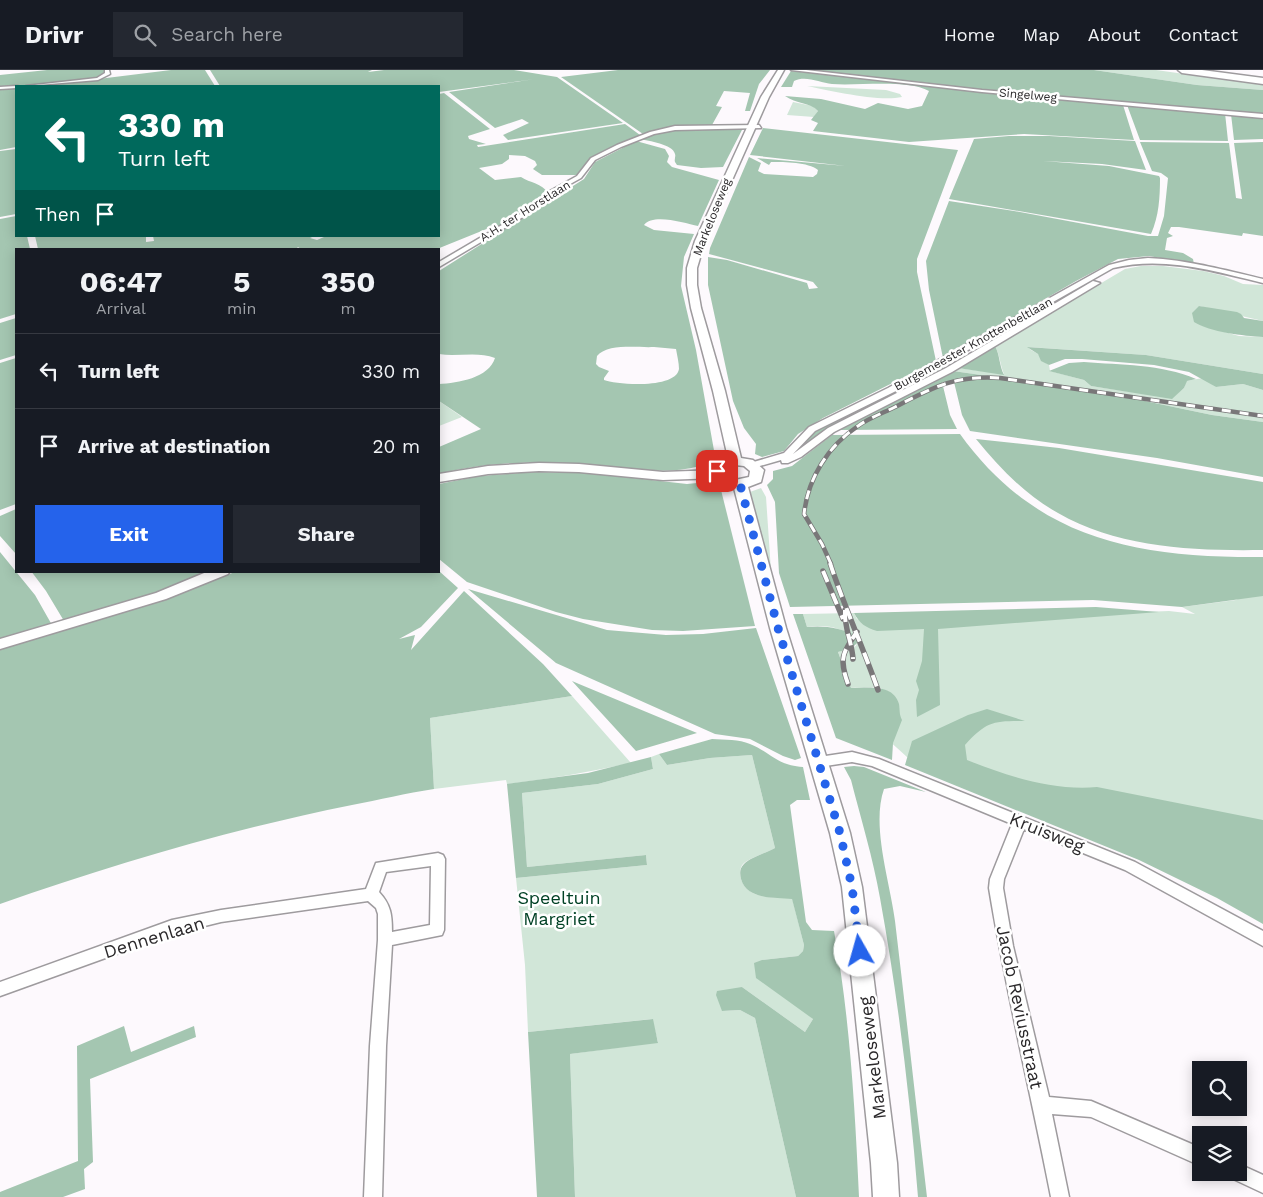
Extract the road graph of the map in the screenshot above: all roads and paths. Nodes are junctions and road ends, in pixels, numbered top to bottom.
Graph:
1 (107, 70) edge
2 (781, 70) edge
3 (793, 70) edge
4 (1182, 70) edge
5 (1204, 70) edge
6 (1263, 80) edge
7 (40, 85) edge
8 (15, 87) edge
9 (0, 88) edge
10 (1263, 116) edge
11 (755, 126) junction
12 (440, 264) edge
13 (1205, 269) junction
14 (1263, 281) edge
15 (1061, 294) junction
16 (1071, 297) junction
17 (735, 461) junction
18 (755, 468) junction
19 (718, 474) junction
20 (440, 478) edge
21 (740, 484) junction
22 (219, 573) edge
23 (0, 644) edge
24 (819, 762) junction
25 (1020, 821) junction
26 (371, 894) junction
27 (1263, 939) edge
28 (385, 940) junction
29 (0, 989) edge
30 (1042, 1105) junction
31 (1192, 1153) edge
32 (1247, 1177) edge
33 (1263, 1184) edge
34 (373, 1197) edge
35 (886, 1197) edge
36 (1060, 1197) edge

1 - 7 street
2 - 11 main road, Markeloseweg
3 - 10 street, Singelweg
4 - 6 highway
5 - 6 highway
8 - 9 street
11 - 12 street, A.H. ter Horstlaan
11 - 17 main road, Markeloseweg
13 - 14 street, Burgemeester Knottenbeltlaan
13 - 15 street, Burgemeester Knottenbeltlaan
13 - 16 street, Burgemeester Knottenbeltlaan
15 - 16 street
15 - 18 street, Burgemeester Knottenbeltlaan
16 - 18 street, Burgemeester Knottenbeltlaan
17 - 18 main road
17 - 19 main road
18 - 21 main road
19 - 20 street
19 - 21 main road
21 - 24 main road, Markeloseweg
22 - 23 street
24 - 25 street, Kruisweg
24 - 35 main road, Markeloseweg
25 - 27 street, Kruisweg
25 - 30 street, Jacob Reviusstraat
26 - 28 street
26 - 28 street
26 - 29 street, Dennenlaan
28 - 34 street
30 - 31 street
30 - 36 street, Jacob Reviusstraat
32 - 33 street

